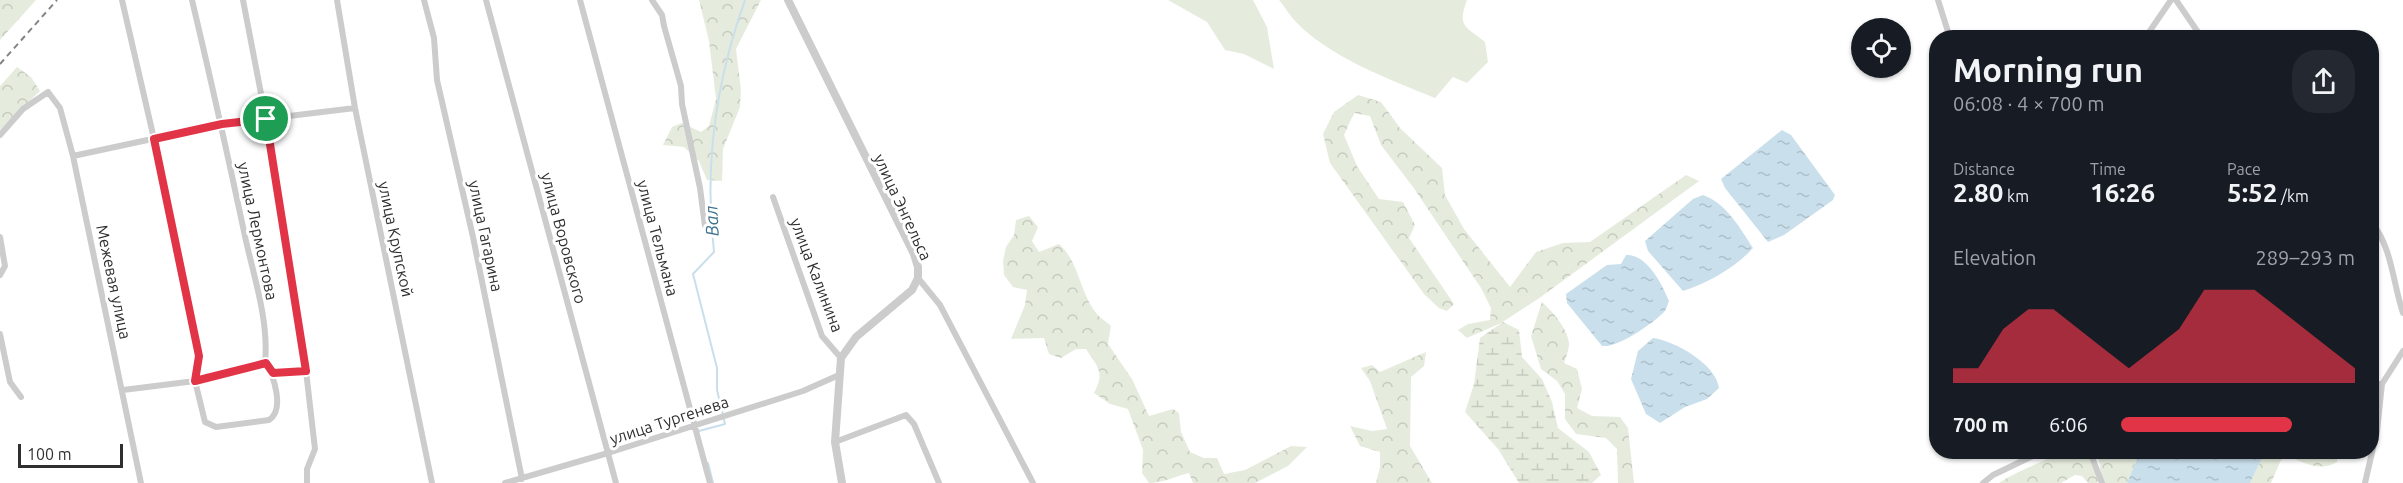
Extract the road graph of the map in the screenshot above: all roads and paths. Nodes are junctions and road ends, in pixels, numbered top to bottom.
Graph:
1 (122, 0) edge
2 (192, 0) edge
3 (243, 0) edge
4 (337, 0) edge
5 (424, 0) edge
6 (486, 0) edge
7 (580, 0) edge
8 (652, 0) edge
9 (788, 0) edge
10 (1938, 0) edge
11 (2171, 0) edge
12 (2176, 0) edge
13 (1947, 30) edge
14 (2150, 30) edge
15 (2197, 30) edge
16 (355, 108) junction
17 (266, 119) junction
18 (222, 124) junction
19 (0, 135) edge
20 (154, 139) junction
21 (73, 156) junction
22 (773, 197) dead end
23 (705, 226) dead end
24 (2379, 233) edge
25 (0, 237) edge
26 (0, 275) edge
27 (918, 278) junction
28 (2403, 313) edge
29 (0, 334) edge
30 (2403, 351) edge
31 (841, 358) junction
32 (266, 363) junction
33 (306, 371) junction
34 (273, 373) junction
35 (839, 375) junction
36 (195, 381) junction
37 (2382, 384) joint
38 (123, 390) junction
39 (21, 397) dead end
40 (2379, 412) edge
41 (694, 426) junction
42 (835, 442) junction
43 (608, 453) junction
44 (2026, 459) edge
45 (2093, 459) edge
46 (2371, 459) edge
47 (526, 480) edge
48 (141, 483) edge
49 (308, 483) edge
50 (432, 483) edge
51 (505, 483) edge
52 (616, 483) edge
53 (710, 483) edge
54 (843, 483) edge
55 (939, 483) edge
56 (1033, 483) edge
57 (1983, 483) edge
58 (2102, 483) edge
59 (2365, 483) edge

1 - 20 street
2 - 18 street, улица Лермонтова
3 - 17 street
4 - 16 street, улица Крупской
5 - 47 street, улица Гагарина
6 - 43 street, улица Воровского
7 - 41 street, улица Тельмана
8 - 23 street
9 - 27 street, улица Энгельса
10 - 13 street
11 - 14 street
12 - 15 street
16 - 17 street
16 - 50 street, улица Крупской
17 - 18 street
17 - 33 street
18 - 20 street
18 - 32 street, улица Лермонтова
19 - 21 street, Межевая улица
20 - 21 street
20 - 36 street
21 - 38 street, Межевая улица
22 - 31 street, улица Калинина
24 - 28 street
25 - 26 street
27 - 31 street, улица Калинина
27 - 56 street, улица Энгельса
29 - 39 street
30 - 37 street
31 - 35 street
32 - 34 street
32 - 36 street
33 - 34 street
33 - 49 street
34 - 36 street
35 - 41 street, улица Тургенева
35 - 42 street
36 - 38 street
37 - 40 street
38 - 48 street, Межевая улица
41 - 43 street, улица Тургенева
41 - 53 street, улица Тельмана
42 - 54 street
42 - 55 street
43 - 47 street, улица Тургенева
43 - 52 street, улица Воровского
44 - 57 street
45 - 58 street
46 - 59 street
47 - 51 street, улица Тургенева

